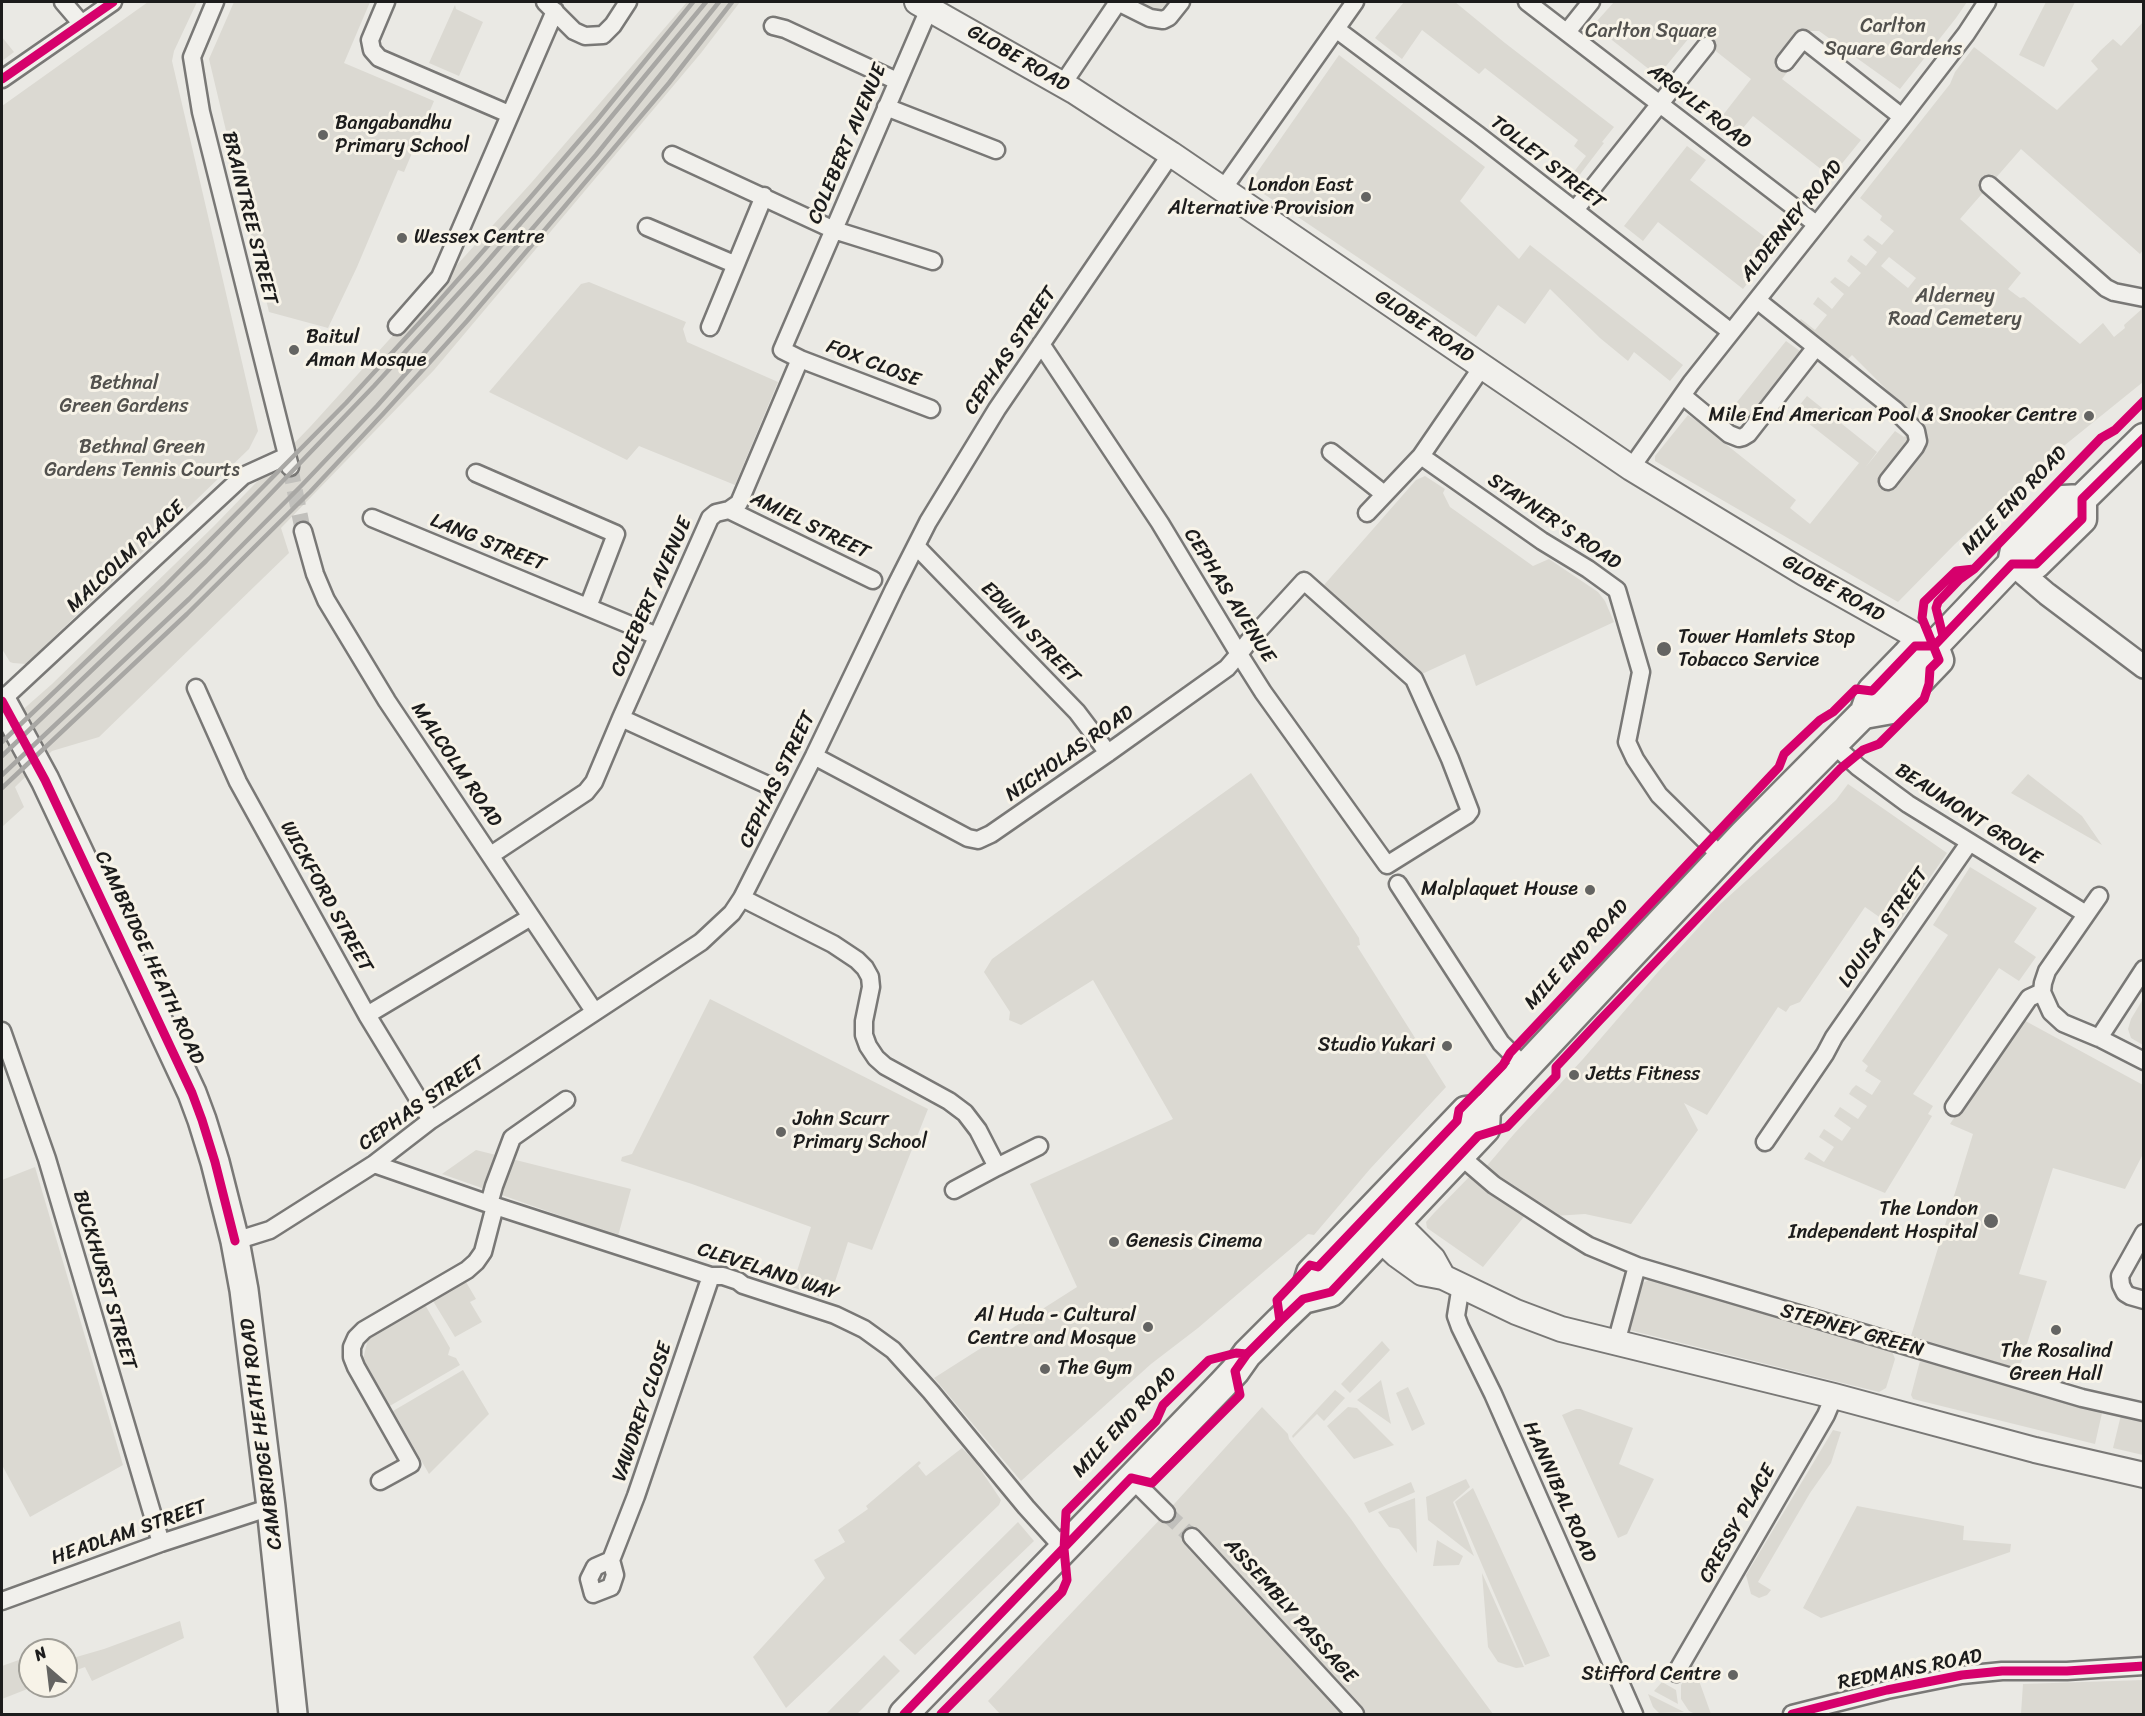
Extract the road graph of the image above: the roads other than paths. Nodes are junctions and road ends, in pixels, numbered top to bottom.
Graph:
1 (63, 2) edge
2 (113, 2) edge
3 (215, 2) edge
4 (386, 2) edge
5 (628, 2) edge
6 (1118, 2) edge
7 (1181, 2) edge
8 (1355, 2) edge
9 (1527, 2) edge
10 (1591, 2) edge
11 (1987, 2) edge
12 (926, 4) edge
13 (550, 6) edge
14 (81, 23) junction
15 (773, 26) dead end
16 (1336, 30) junction
17 (1567, 32) junction
18 (1706, 46) dead end
19 (1785, 62) dead end
20 (2, 79) edge
21 (897, 81) junction
22 (1062, 85) junction
23 (1661, 104) junction
24 (886, 107) junction
25 (509, 114) junction
26 (1902, 117) junction
27 (996, 150) dead end
28 (1171, 154) junction
29 (672, 155) dead end
30 (1989, 185) dead end
31 (1222, 189) junction
32 (764, 196) junction
33 (1575, 210) junction
34 (1816, 224) junction
35 (647, 227) dead end
36 (834, 230) junction
37 (933, 261) dead end
38 (734, 264) junction
39 (2144, 298) edge
40 (1757, 300) junction
41 (397, 326) dead end
42 (710, 327) dead end
43 (1731, 332) junction
44 (1041, 344) junction
45 (1816, 347) junction
46 (800, 358) junction
47 (1482, 367) junction
48 (1683, 396) junction
49 (931, 409) dead end
50 (2144, 438) edge
51 (1331, 452) dead end
52 (287, 456) joint
53 (1421, 456) junction
54 (1631, 468) junction
55 (476, 473) dead end
56 (1888, 481) dead end
57 (1384, 494) junction
58 (729, 510) junction
59 (1367, 513) dead end
60 (372, 518) dead end
61 (303, 531) tunnel mouth
62 (916, 546) junction
63 (2012, 564) junction
64 (873, 580) dead end
65 (588, 607) junction
66 (657, 636) junction
67 (1934, 646) junction
68 (1239, 654) junction
69 (2144, 668) edge
70 (196, 688) dead end
71 (2, 700) edge
72 (621, 718) junction
73 (1833, 744) junction
74 (1108, 753) junction
75 (814, 756) junction
76 (770, 786) dead end
77 (1969, 843) junction
78 (491, 855) junction
79 (1722, 857) junction
80 (1387, 865) joint
81 (1398, 884) dead end
82 (2099, 896) dead end
83 (742, 898) junction
84 (2086, 914) junction
85 (531, 917) junction
86 (2144, 969) edge
87 (2042, 992) junction
88 (594, 1011) junction
89 (367, 1015) junction
90 (2, 1031) edge
91 (2099, 1038) junction
92 (2144, 1062) edge
93 (1526, 1067) junction
94 (566, 1100) dead end
95 (1954, 1107) dead end
96 (1486, 1109) junction
97 (431, 1120) junction
98 (1765, 1142) dead end
99 (1039, 1146) dead end
100 (1459, 1155) junction
101 (375, 1164) junction
102 (997, 1167) junction
103 (954, 1190) dead end
104 (492, 1205) junction
105 (1379, 1222) junction
106 (2144, 1233) edge
107 (235, 1241) junction
108 (1637, 1266) junction
109 (711, 1276) junction
110 (1452, 1281) junction
111 (2144, 1300) edge
112 (1616, 1343) junction
113 (1834, 1396) junction
114 (2144, 1412) edge
115 (2144, 1475) edge
116 (1131, 1478) junction
117 (380, 1481) dead end
118 (271, 1507) junction
119 (1166, 1513) tunnel mouth
120 (1192, 1537) tunnel mouth
121 (161, 1543) junction
122 (1064, 1549) junction
123 (611, 1560) dead end
124 (2, 1601) edge
125 (2144, 1666) edge
126 (1676, 1673) dead end
127 (293, 1714) edge
128 (904, 1714) edge
129 (1355, 1714) edge
130 (1634, 1714) edge
131 (1792, 1714) edge

1 - 14 street
2 - 14 street
3 - 52 street, BRAINTREE STREET
4 - 25 street
5 - 13 street
6 - 7 street
6 - 22 street
8 - 16 street
9 - 17 street, ARGYLE ROAD
10 - 17 street
11 - 26 street, ALDERNEY ROAD
12 - 21 street, COLEBERT AVENUE
12 - 22 main road, GLOBE ROAD
13 - 25 street
14 - 20 street
15 - 21 street
16 - 31 street
16 - 33 street, TOLLET STREET
17 - 23 street, ARGYLE ROAD
18 - 23 street
19 - 26 street
21 - 24 street, COLEBERT AVENUE
22 - 28 main road, GLOBE ROAD
23 - 33 street
23 - 34 street, ARGYLE ROAD
24 - 27 street
24 - 36 street, COLEBERT AVENUE
25 - 41 street
26 - 34 street, ALDERNEY ROAD
28 - 31 main road, GLOBE ROAD
28 - 44 street, CEPHAS STREET
29 - 32 street
30 - 39 street
31 - 47 main road, GLOBE ROAD
32 - 36 street
32 - 38 street
33 - 43 street, TOLLET STREET
34 - 40 street, ALDERNEY ROAD
35 - 38 street
36 - 37 street
36 - 46 street, COLEBERT AVENUE
38 - 42 street
40 - 43 street, ALDERNEY ROAD
40 - 45 street
43 - 48 street, ALDERNEY ROAD
44 - 62 street, CEPHAS STREET
44 - 68 street, CEPHAS AVENUE
45 - 48 street
45 - 56 street
46 - 49 street, FOX CLOSE
46 - 58 street, COLEBERT AVENUE
47 - 53 street
47 - 54 main road, GLOBE ROAD
48 - 54 street, ALDERNEY ROAD
50 - 63 highway
51 - 57 street
52 - 71 street, MALCOLM PLACE
53 - 57 street
53 - 79 street, STAYNER'S ROAD
54 - 67 main road, GLOBE ROAD
55 - 65 street
57 - 59 street
58 - 64 street, AMIEL STREET
58 - 66 street, COLEBERT AVENUE
60 - 65 street, LANG STREET
61 - 78 street, MALCOLM ROAD
62 - 74 street, EDWIN STREET
62 - 75 street, CEPHAS STREET
63 - 67 highway
63 - 69 street
65 - 66 street, LANG STREET
66 - 72 street, COLEBERT AVENUE
67 - 73 highway, MILE END ROAD
68 - 74 street, NICHOLAS ROAD
68 - 80 street, CEPHAS AVENUE
68 - 80 street, NICHOLAS ROAD
70 - 89 street, WICKFORD STREET
71 - 107 main road, CAMBRIDGE HEATH ROAD
72 - 76 street
72 - 78 street, COLEBERT AVENUE
73 - 77 street, BEAUMONT GROVE
73 - 79 highway, MILE END ROAD
74 - 75 street, NICHOLAS ROAD
75 - 83 street, CEPHAS STREET
77 - 84 street, BEAUMONT GROVE
77 - 98 street, LOUISA STREET
78 - 85 street, MALCOLM ROAD
79 - 93 highway, MILE END ROAD
81 - 93 street
82 - 84 street
83 - 88 street, CEPHAS STREET
83 - 102 street
84 - 87 street
85 - 88 street, MALCOLM ROAD
85 - 89 street
86 - 91 street
87 - 91 street
87 - 95 street
88 - 97 street, CEPHAS STREET
89 - 97 street, WICKFORD STREET
90 - 121 street, BUCKHURST STREET
91 - 92 street
93 - 96 highway, MILE END ROAD
94 - 104 street
96 - 100 highway, MILE END ROAD
96 - 105 highway, MILE END ROAD
97 - 101 street, CEPHAS STREET
99 - 102 street
100 - 105 highway, MILE END ROAD
100 - 108 street, STEPNEY GREEN
101 - 104 street, CLEVELAND WAY
101 - 107 street, CEPHAS STREET
102 - 103 street
104 - 109 street, CLEVELAND WAY
104 - 117 street
105 - 110 main road
105 - 116 highway, MILE END ROAD
106 - 111 street
107 - 118 main road, CAMBRIDGE HEATH ROAD
108 - 112 street
108 - 114 street, STEPNEY GREEN
109 - 122 street, CLEVELAND WAY
109 - 123 street, VAWDREY CLOSE
110 - 112 main road
110 - 130 street, HANNIBAL ROAD
112 - 113 main road
113 - 115 main road
113 - 126 street, CRESSY PLACE
116 - 119 street
116 - 122 highway, MILE END ROAD
118 - 121 street, HEADLAM STREET
118 - 127 main road, CAMBRIDGE HEATH ROAD
120 - 129 street, ASSEMBLY PASSAGE
121 - 124 street, HEADLAM STREET
122 - 128 highway, MILE END ROAD
125 - 131 street, REDMANS ROAD

